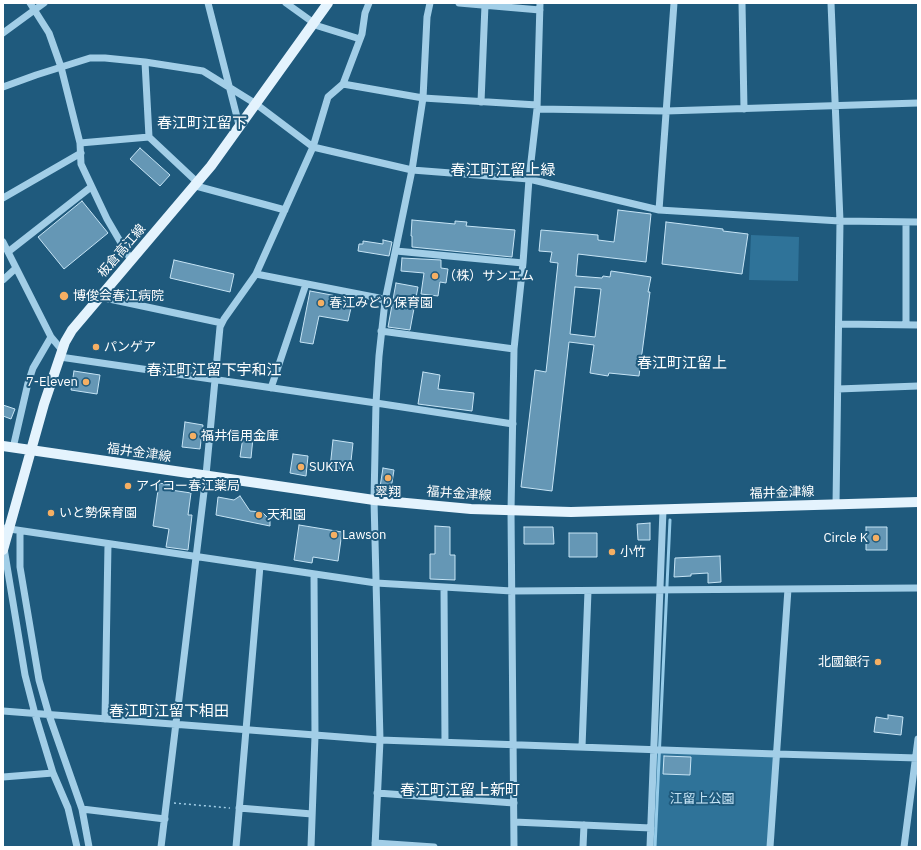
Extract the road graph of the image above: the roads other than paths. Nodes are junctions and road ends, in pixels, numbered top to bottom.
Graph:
1 (44, 3) edge
2 (208, 3) edge
3 (286, 3) edge
4 (328, 3) edge
5 (369, 3) edge
6 (430, 3) edge
7 (459, 3) edge
8 (674, 3) edge
9 (742, 3) edge
10 (831, 3) edge
11 (485, 5) junction
12 (32, 6) edge
13 (540, 7) edge
14 (314, 23) junction
15 (3, 32) edge
16 (360, 39) junction
17 (146, 62) junction
18 (61, 67) junction
19 (342, 84) junction
20 (3, 87) edge
21 (229, 87) junction
22 (423, 98) junction
23 (481, 102) junction
24 (918, 103) edge
25 (256, 104) junction
26 (836, 106) junction
27 (537, 107) junction
28 (744, 109) junction
29 (666, 111) junction
30 (239, 126) junction
31 (149, 137) junction
32 (80, 143) junction
33 (313, 147) junction
34 (81, 153) junction
35 (412, 170) junction
36 (529, 180) junction
37 (197, 184) junction
38 (91, 187) junction
39 (3, 198) edge
40 (285, 210) junction
41 (659, 210) junction
42 (840, 221) junction
43 (906, 222) junction
44 (918, 222) edge
45 (3, 242) edge
46 (396, 251) junction
47 (8, 252) junction
48 (132, 260) junction
49 (523, 263) junction
50 (16, 268) junction
51 (256, 274) junction
52 (3, 280) edge
53 (306, 284) junction
54 (100, 297) junction
55 (385, 301) junction
56 (222, 323) junction
57 (839, 324) junction
58 (906, 325) junction
59 (918, 325) edge
60 (382, 331) junction
61 (51, 337) junction
62 (514, 349) junction
63 (61, 354) junction
64 (215, 380) junction
65 (918, 386) edge
66 (271, 388) junction
67 (838, 389) junction
68 (376, 403) junction
69 (513, 424) junction
70 (8, 447) edge
71 (31, 450) junction
72 (206, 475) junction
73 (374, 500) junction
74 (918, 502) edge
75 (836, 505) junction
76 (663, 510) junction
77 (511, 511) junction
78 (6, 529) edge
79 (20, 531) junction
80 (108, 544) junction
81 (3, 549) edge
82 (195, 557) junction
83 (260, 566) junction
84 (314, 574) junction
85 (376, 583) junction
86 (444, 587) junction
87 (918, 588) edge
88 (788, 589) junction
89 (661, 590) junction
90 (512, 591) junction
91 (588, 591) junction
92 (3, 711) edge
93 (35, 714) junction
94 (49, 715) junction
95 (105, 720) junction
96 (175, 725) junction
97 (245, 731) junction
98 (315, 736) junction
99 (918, 739) edge
100 (380, 740) junction
101 (445, 742) junction
102 (513, 745) junction
103 (582, 747) junction
104 (654, 750) junction
105 (776, 754) junction
106 (917, 758) edge
107 (54, 773) junction
108 (3, 777) edge
109 (378, 793) junction
110 (514, 803) junction
111 (239, 808) junction
112 (82, 809) junction
113 (909, 809) junction
114 (918, 809) edge
115 (312, 814) junction
116 (165, 819) junction
117 (514, 822) junction
118 (584, 825) junction
119 (650, 828) junction
120 (375, 845) edge
121 (77, 847) edge
122 (89, 847) edge
123 (161, 847) edge
124 (236, 847) edge
125 (311, 847) edge
126 (434, 847) edge
127 (514, 847) edge
128 (583, 847) edge
129 (650, 847) edge
130 (770, 847) edge
131 (904, 847) edge

1 - 12 street
2 - 21 street
3 - 14 street
4 - 14 main road, 板倉高江線
5 - 16 street
6 - 22 street
7 - 11 street
8 - 29 street
9 - 28 street
10 - 26 street
11 - 13 street
11 - 23 street
12 - 15 street
12 - 18 street
13 - 27 street
14 - 16 street
14 - 25 main road, 板倉高江線
16 - 19 street
17 - 18 street
17 - 21 street
17 - 31 street
18 - 20 street
18 - 32 street
19 - 22 street
19 - 33 street
21 - 25 street
21 - 30 street
22 - 23 street
22 - 35 street
23 - 27 street
24 - 26 street
25 - 30 main road, 板倉高江線
25 - 33 street
26 - 28 street
26 - 42 street
27 - 29 street
27 - 36 street
28 - 29 street
29 - 41 street
30 - 37 main road, 板倉高江線
31 - 32 street
31 - 37 street
32 - 34 street
33 - 35 street
33 - 40 street
34 - 38 street
34 - 39 street
35 - 36 street
35 - 46 street
36 - 41 street
36 - 49 street
37 - 40 street
37 - 48 main road, 板倉高江線
38 - 47 street
38 - 48 street
40 - 51 street
41 - 42 street
42 - 43 street
42 - 57 street
43 - 44 street
43 - 58 street
45 - 47 street
46 - 49 street
46 - 55 street
47 - 50 street
48 - 54 main road, 板倉高江線
49 - 62 street
50 - 52 street
50 - 61 street
51 - 53 street
51 - 56 street
53 - 55 street
53 - 66 street
54 - 56 street
54 - 63 main road, 板倉高江線
55 - 60 street
56 - 64 street
57 - 58 street
57 - 67 street
58 - 59 street
60 - 62 street
60 - 68 street
61 - 63 street
61 - 70 street
62 - 69 street
63 - 64 street
63 - 71 main road, 板倉高江線
64 - 66 street
64 - 72 street
65 - 67 street
66 - 68 street
67 - 75 street
68 - 69 street
68 - 73 street
69 - 77 street
70 - 71 main road, 福井金津線
71 - 72 main road, 福井金津線
71 - 78 main road, 板倉高江線
72 - 73 main road, 福井金津線
72 - 82 street
73 - 77 main road, 福井金津線
73 - 85 street
74 - 75 main road, 福井金津線
75 - 76 main road, 福井金津線
76 - 77 main road, 福井金津線
76 - 89 street
77 - 90 street
78 - 79 street
78 - 81 main road, 板倉高江線
79 - 80 street
79 - 94 street
80 - 82 street
80 - 95 street
81 - 93 street
82 - 83 street
82 - 96 street
83 - 84 street
83 - 97 street
84 - 85 street
84 - 98 street
85 - 86 street
85 - 100 street
86 - 90 street
86 - 101 street
87 - 88 street
88 - 89 street
88 - 105 street
89 - 91 street
89 - 104 street
90 - 91 street
90 - 102 street
91 - 103 street
92 - 93 street
93 - 94 street
93 - 107 street
94 - 95 street
94 - 112 street
95 - 96 street
96 - 97 street
96 - 116 street
97 - 98 street
97 - 111 street
98 - 100 street
98 - 115 street
99 - 106 street
100 - 101 street
100 - 109 street
101 - 102 street
102 - 103 street
102 - 110 street
103 - 104 street
104 - 105 street
104 - 119 street
105 - 106 street
105 - 130 street
106 - 113 street
107 - 108 street
107 - 121 street
109 - 110 street
109 - 120 street
110 - 117 street
111 - 115 street
111 - 124 street
112 - 116 street
112 - 122 street
113 - 114 street
113 - 131 street
115 - 125 street
116 - 123 street
117 - 118 street
117 - 127 street
118 - 119 street
118 - 128 street
119 - 129 street
120 - 126 street

